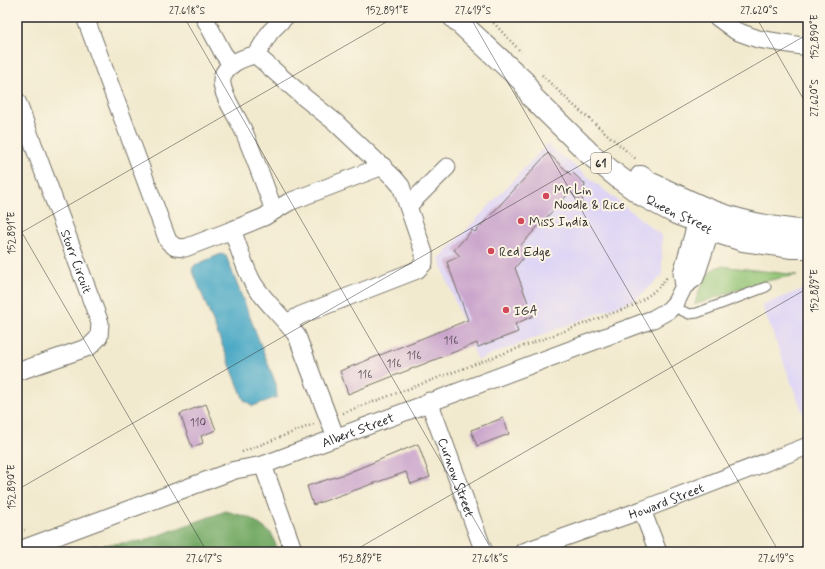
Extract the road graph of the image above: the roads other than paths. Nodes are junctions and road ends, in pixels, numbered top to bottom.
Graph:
1 (85, 17) edge
2 (204, 17) edge
3 (285, 17) edge
4 (718, 17) edge
5 (446, 20) edge
6 (808, 48) edge
7 (256, 56) junction
8 (232, 65) junction
9 (17, 101) edge
10 (382, 166) junction
11 (447, 167) dead end
12 (408, 206) junction
13 (274, 211) junction
14 (706, 220) junction
15 (232, 230) junction
16 (808, 232) edge
17 (808, 247) edge
18 (766, 287) dead end
19 (672, 306) junction
20 (287, 323) junction
21 (17, 372) edge
22 (429, 401) junction
23 (336, 438) junction
24 (808, 446) edge
25 (263, 465) junction
26 (642, 510) junction
27 (17, 551) edge
28 (294, 552) edge
29 (484, 552) edge
30 (523, 552) edge
31 (658, 552) edge

1 - 15 street
2 - 8 street
3 - 7 street
4 - 6 street
5 - 14 main road, Queen Street / 61
7 - 8 street
7 - 10 street
8 - 13 street
9 - 21 street, Storr Circuit
10 - 12 street
10 - 13 street
11 - 12 street
12 - 20 street
13 - 15 street
14 - 16 main road, Queen Street / 61
14 - 17 main road, Queen Street / 61
14 - 19 street, Albert Street
15 - 20 street
18 - 19 lane
19 - 22 street, Albert Street
20 - 23 street
22 - 23 street, Albert Street
22 - 29 street, Curnow Street
23 - 25 street, Albert Street
24 - 26 street, Howard Street
25 - 27 street, Albert Street
25 - 28 street
26 - 30 street, Howard Street
26 - 31 street

